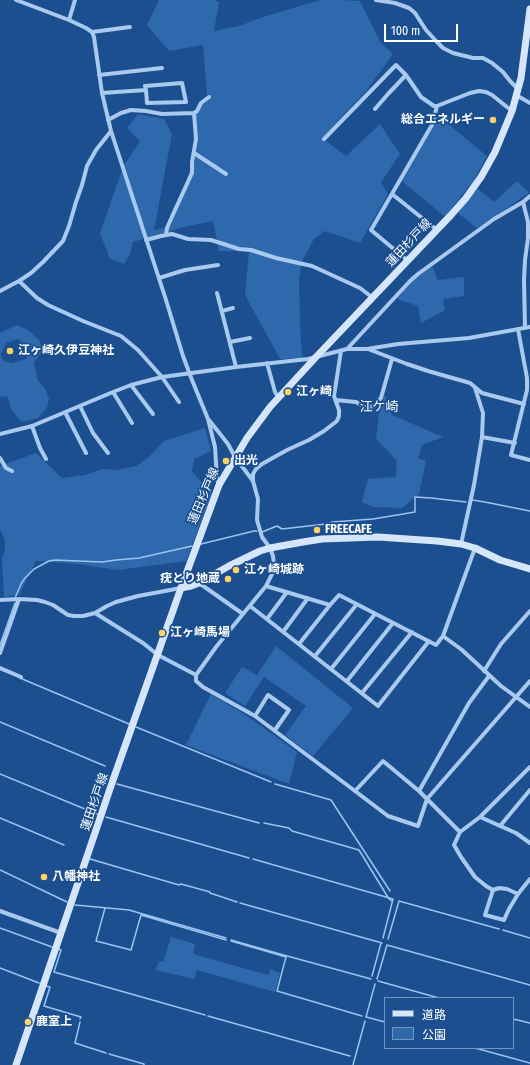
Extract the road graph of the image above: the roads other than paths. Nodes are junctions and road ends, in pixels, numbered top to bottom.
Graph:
1 (16, 0) edge
2 (75, 0) edge
3 (376, 0) edge
4 (530, 9) edge
5 (69, 20) junction
6 (130, 26) dead end
7 (92, 32) junction
8 (162, 68) dead end
9 (522, 70) junction
10 (530, 71) edge
11 (406, 74) junction
12 (99, 75) junction
13 (146, 90) junction
14 (517, 92) junction
15 (102, 93) junction
16 (209, 97) dead end
17 (530, 103) edge
18 (437, 106) junction
19 (375, 109) dead end
20 (512, 111) junction
21 (194, 113) junction
22 (108, 120) junction
23 (111, 131) junction
24 (324, 139) dead end
25 (194, 153) junction
26 (226, 174) dead end
27 (392, 194) junction
28 (530, 196) edge
29 (523, 202) junction
30 (437, 230) junction
31 (166, 235) junction
32 (146, 240) junction
33 (408, 260) junction
34 (218, 265) dead end
35 (159, 278) junction
36 (19, 281) junction
37 (0, 291) edge
38 (217, 293) dead end
39 (373, 298) junction
40 (233, 308) dead end
41 (222, 311) junction
42 (530, 327) edge
43 (524, 328) junction
44 (518, 329) junction
45 (250, 338) dead end
46 (230, 342) junction
47 (347, 349) junction
48 (367, 349) junction
49 (341, 351) junction
50 (316, 357) junction
51 (392, 359) junction
52 (267, 363) junction
53 (236, 367) junction
54 (189, 373) junction
55 (162, 377) junction
56 (528, 378) edge
57 (131, 385) junction
58 (475, 387) junction
59 (113, 392) junction
60 (278, 397) junction
61 (336, 400) junction
62 (179, 402) dead end
63 (524, 404) junction
64 (80, 406) junction
65 (65, 412) junction
66 (152, 414) dead end
67 (208, 418) junction
68 (132, 423) dead end
69 (32, 426) junction
70 (0, 434) edge
71 (482, 437) junction
72 (515, 442) junction
73 (86, 453) dead end
74 (108, 453) dead end
75 (235, 457) junction
76 (0, 458) edge
77 (46, 459) dead end
78 (530, 460) edge
79 (12, 471) dead end
80 (253, 481) junction
81 (219, 485) junction
82 (461, 544) junction
83 (270, 548) junction
84 (475, 548) junction
85 (530, 569) edge
86 (199, 583) junction
87 (266, 586) junction
88 (181, 588) junction
89 (287, 592) junction
90 (308, 598) junction
91 (19, 599) junction
92 (0, 600) edge
93 (356, 604) junction
94 (330, 605) junction
95 (250, 606) junction
96 (530, 611) edge
97 (95, 613) junction
98 (243, 614) junction
99 (375, 614) junction
100 (267, 619) junction
101 (393, 623) junction
102 (283, 632) junction
103 (412, 632) junction
104 (443, 636) junction
105 (429, 641) junction
106 (299, 644) junction
107 (0, 653) edge
108 (158, 654) junction
109 (315, 656) junction
110 (0, 668) edge
111 (331, 669) junction
112 (484, 671) junction
113 (196, 675) junction
114 (489, 676) junction
115 (21, 677) dead end
116 (347, 681) junction
117 (530, 681) edge
118 (362, 693) junction
119 (516, 696) junction
120 (530, 707) edge
121 (255, 716) junction
122 (275, 730) junction
123 (530, 767) edge
124 (530, 790) edge
125 (355, 791) junction
126 (419, 791) junction
127 (427, 799) junction
128 (480, 817) junction
129 (500, 826) junction
130 (460, 832) junction
131 (530, 843) edge
132 (530, 879) edge
133 (493, 890) junction
134 (518, 894) junction
135 (0, 911) edge
136 (61, 933) junction
137 (16, 1065) edge

1 - 5 street
2 - 5 street
3 - 14 street
4 - 9 main road, 蓮田杉戸線
5 - 7 street
6 - 7 street
7 - 12 street
8 - 12 street
9 - 10 main road
9 - 14 main road, 蓮田杉戸線
11 - 18 street
11 - 19 street
11 - 24 street
12 - 15 street
13 - 13 street
13 - 15 street
14 - 17 street
14 - 20 main road, 蓮田杉戸線
15 - 22 street
16 - 21 street
18 - 20 street
18 - 27 street
20 - 30 main road, 蓮田杉戸線
21 - 22 street
21 - 25 street
22 - 23 street
23 - 32 street
23 - 36 street
25 - 26 street
25 - 31 street
27 - 30 street
27 - 33 street
28 - 29 street
29 - 43 street
29 - 47 street
30 - 33 main road, 蓮田杉戸線
31 - 32 street
31 - 39 street
32 - 35 street
33 - 39 main road, 蓮田杉戸線
34 - 35 street
35 - 54 street
36 - 37 street
36 - 55 street
38 - 41 street
39 - 50 main road, 蓮田杉戸線
40 - 41 street
41 - 46 street
42 - 43 street
43 - 44 street
44 - 48 street
44 - 56 street
45 - 46 street
46 - 53 street
47 - 48 street
47 - 49 street
48 - 51 street
49 - 50 street
49 - 61 street
50 - 52 street
50 - 60 main road, 蓮田杉戸線
51 - 58 street
51 - 61 street
52 - 53 street
52 - 60 street
53 - 54 street
54 - 55 street
54 - 67 street
55 - 57 street
55 - 62 street
56 - 63 street
57 - 59 street
57 - 66 street
58 - 63 street
58 - 71 street
59 - 64 street
59 - 68 street
60 - 75 main road, 蓮田杉戸線
61 - 80 street
63 - 72 street
64 - 65 street
64 - 74 street
65 - 69 street
65 - 73 street
67 - 75 street
67 - 81 street
69 - 70 street
69 - 77 street
71 - 72 street
71 - 82 street
72 - 78 street
75 - 80 street
75 - 81 main road, 蓮田杉戸線
76 - 79 street
80 - 83 street
81 - 88 main road, 蓮田杉戸線
82 - 83 main road
82 - 84 main road
83 - 86 main road
83 - 87 street
84 - 85 main road
84 - 104 street
86 - 88 main road
86 - 98 street
87 - 89 street
87 - 95 street
88 - 97 street
88 - 108 main road, 蓮田杉戸線
89 - 90 street
89 - 100 street
90 - 94 street
90 - 102 street
91 - 92 street
91 - 97 street
91 - 107 street
93 - 94 street
93 - 99 street
93 - 109 street
94 - 106 street
95 - 98 street
95 - 100 street
96 - 112 street
97 - 108 street
98 - 113 street
99 - 101 street
99 - 111 street
100 - 102 street
101 - 103 street
101 - 116 street
102 - 106 street
103 - 105 street
103 - 118 street
104 - 105 street
104 - 112 street
105 - 118 street
106 - 109 street
108 - 113 street
108 - 136 main road, 蓮田杉戸線
109 - 111 street
110 - 115 street
111 - 116 street
112 - 114 street
113 - 121 street
114 - 119 street
114 - 126 street
116 - 118 street
117 - 119 street
119 - 120 street
119 - 127 street
121 - 122 street
121 - 122 street
122 - 125 street
123 - 128 street
124 - 129 street
125 - 126 street
125 - 127 street
126 - 127 street
127 - 130 street
128 - 129 street
128 - 130 street
129 - 131 street
130 - 133 street
132 - 134 street
133 - 134 street
133 - 134 street
135 - 136 street
136 - 137 main road, 蓮田杉戸線

